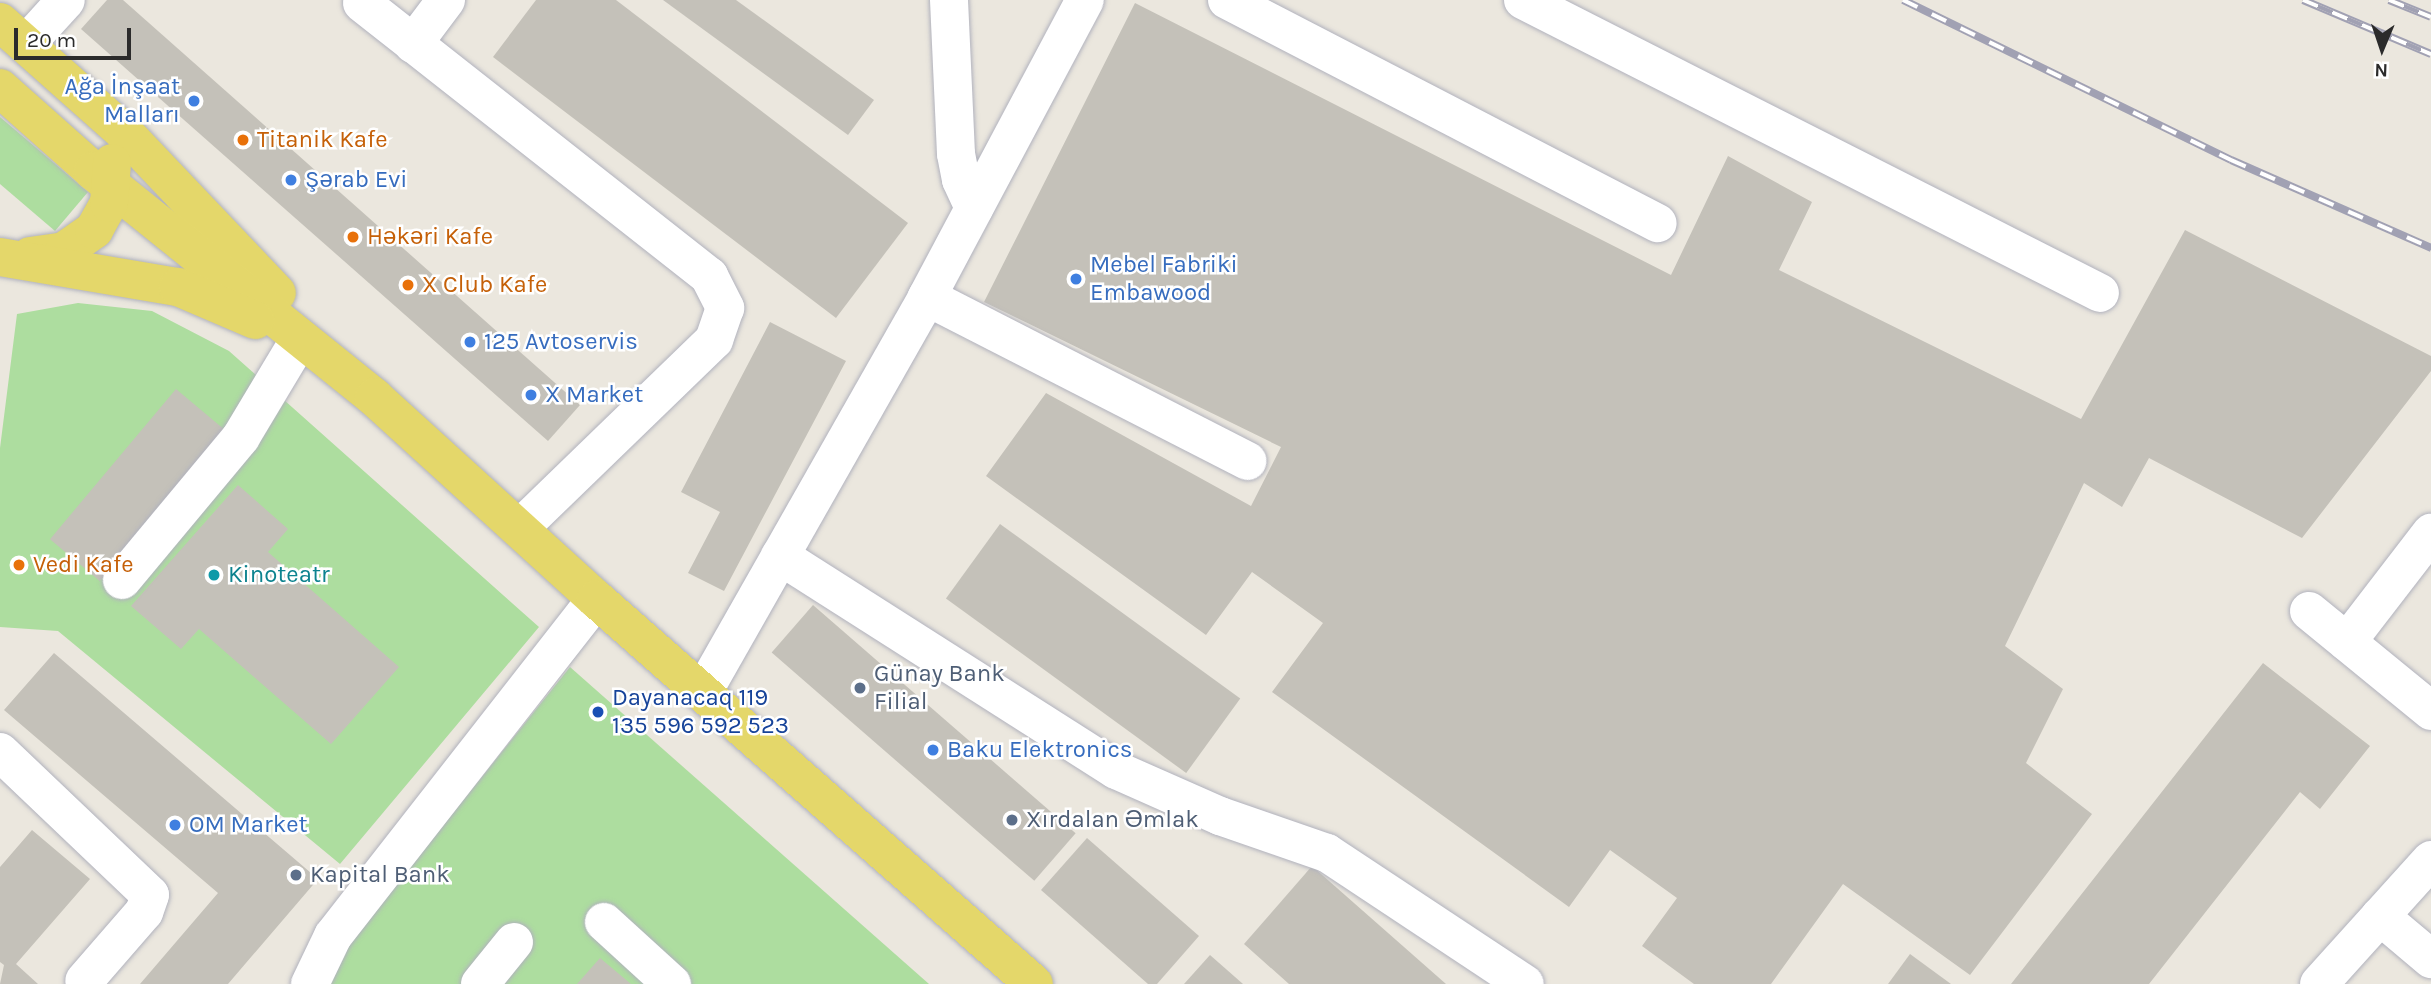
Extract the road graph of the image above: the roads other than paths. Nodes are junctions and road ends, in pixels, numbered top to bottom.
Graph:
1 (66, 0) edge
2 (446, 0) edge
3 (949, 0) edge
4 (1085, 0) edge
5 (1227, 0) edge
6 (1523, 0) edge
7 (362, 3) dead end
8 (13, 33) edge
9 (413, 44) junction
10 (0, 88) edge
11 (79, 92) junction
12 (112, 186) junction
13 (974, 208) junction
14 (1658, 223) dead end
15 (1, 261) edge
16 (2100, 293) dead end
17 (927, 297) junction
18 (296, 345) junction
19 (374, 397) junction
20 (1247, 461) dead end
21 (520, 528) junction
22 (2431, 533) edge
23 (780, 556) junction
24 (121, 580) dead end
25 (596, 599) junction
26 (2309, 611) dead end
27 (2347, 642) junction
28 (702, 692) junction
29 (2431, 711) edge
30 (0, 752) edge
31 (2431, 860) edge
32 (2380, 916) junction
33 (604, 922) dead end
34 (514, 942) dead end
35 (2431, 960) edge
36 (84, 981) dead end
37 (310, 984) edge
38 (480, 984) edge
39 (673, 984) edge
40 (1034, 984) edge
41 (1525, 984) edge
42 (2319, 984) edge

1 - 8 lane
2 - 9 lane
3 - 13 lane
4 - 13 lane
5 - 14 lane
6 - 16 lane
7 - 9 lane
8 - 11 main road
9 - 21 lane
10 - 12 main road
11 - 12 main road
11 - 19 main road
12 - 15 main road
12 - 19 main road
13 - 17 lane
15 - 18 main road
17 - 20 lane
17 - 23 lane
18 - 19 main road
18 - 24 lane
19 - 21 main road
21 - 25 main road
22 - 27 lane
23 - 28 lane
23 - 41 lane
25 - 28 main road
25 - 37 lane
26 - 27 lane
27 - 29 lane
28 - 40 main road
30 - 36 lane
31 - 32 lane
32 - 35 lane
32 - 42 lane
33 - 39 lane
34 - 38 lane

